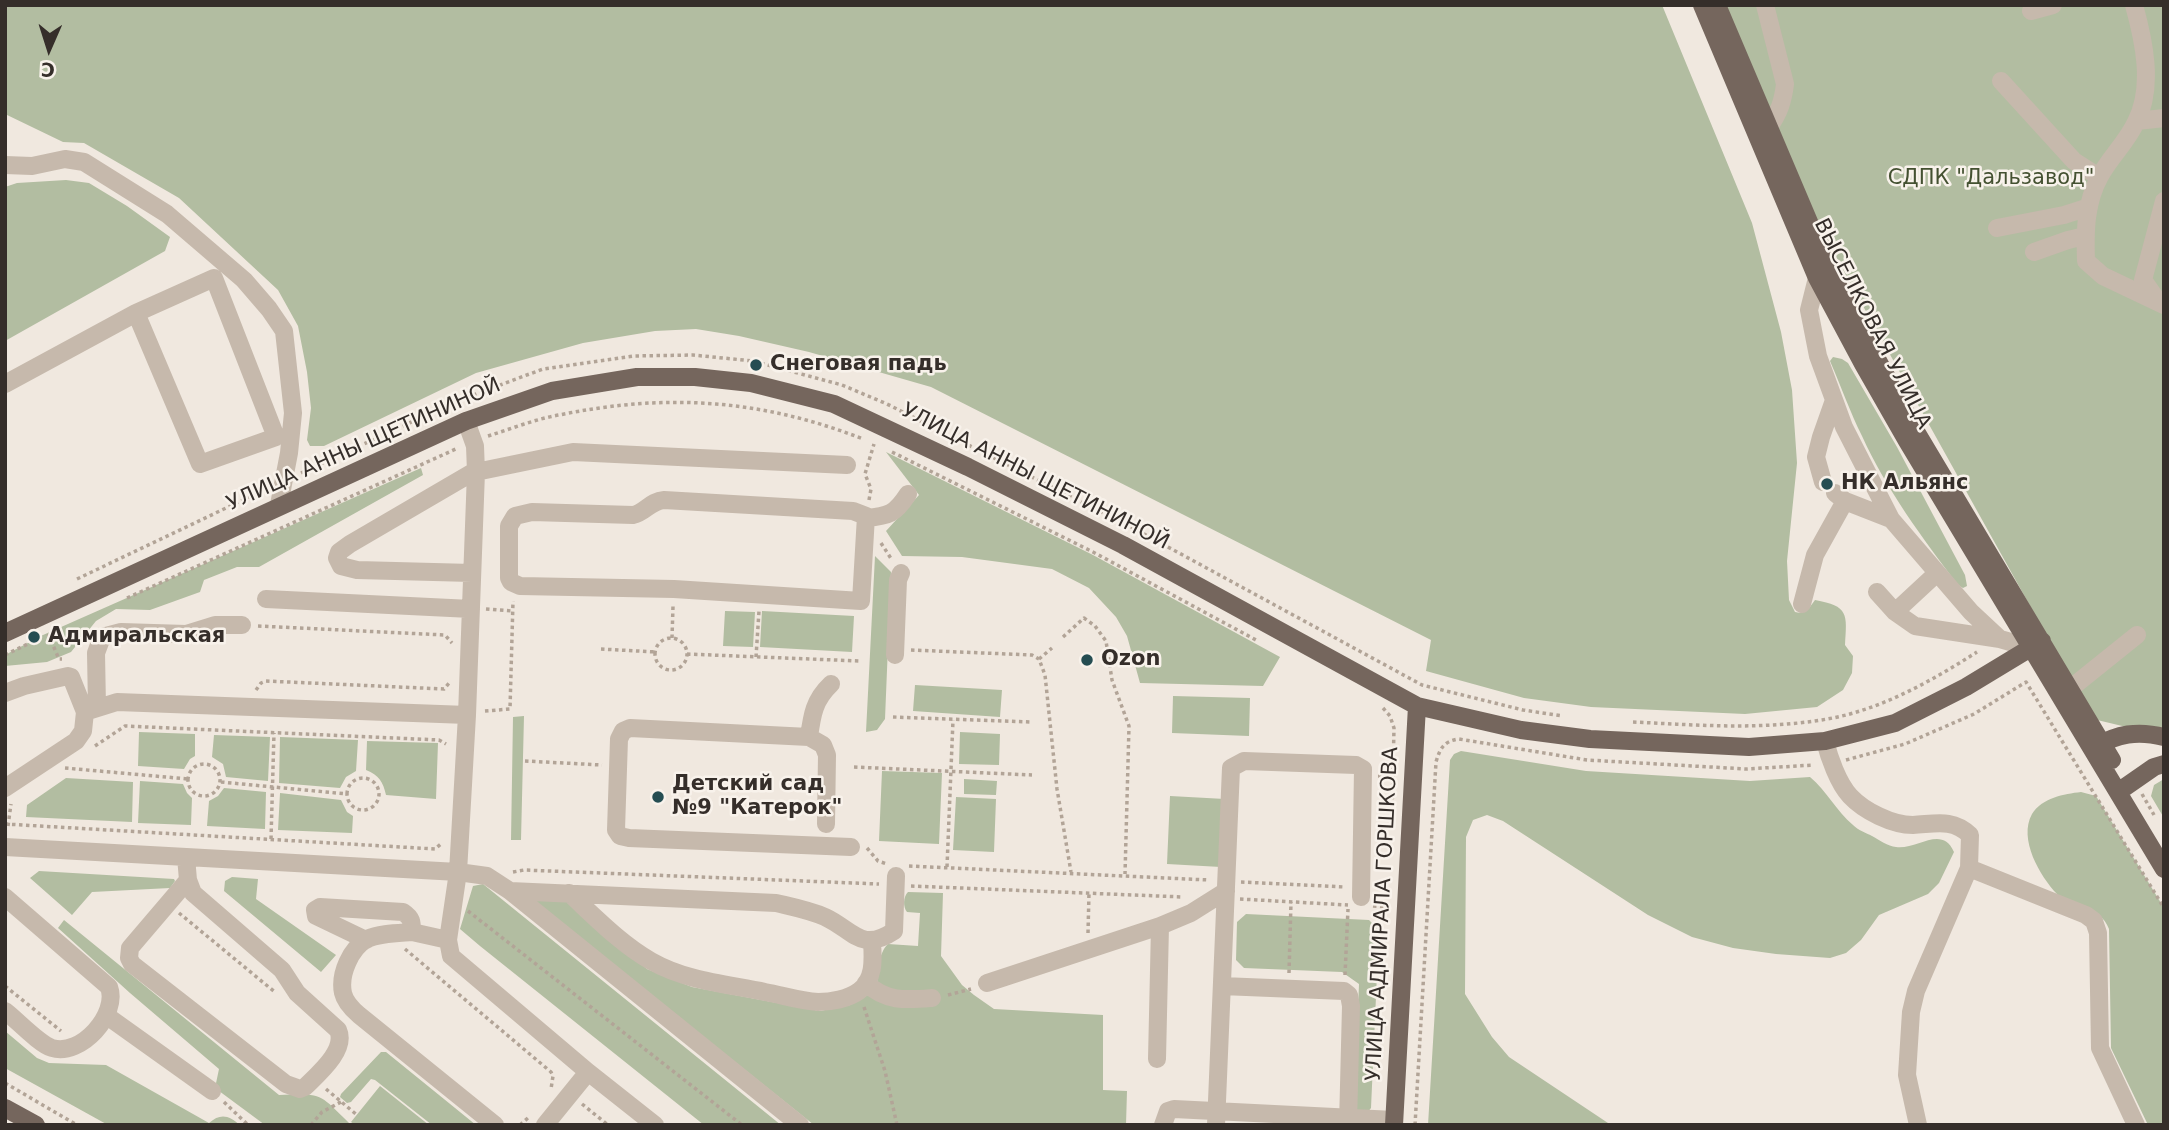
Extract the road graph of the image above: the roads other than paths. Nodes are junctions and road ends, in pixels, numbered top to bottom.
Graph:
1 (1702, 5) edge
2 (1717, 5) edge
3 (1765, 5) edge
4 (2053, 5) edge
5 (2134, 5) edge
6 (2031, 11) dead end
7 (2001, 81) dead end
8 (2164, 118) edge
9 (2137, 121) junction
10 (1769, 127) junction
11 (5, 165) edge
12 (2099, 177) junction
13 (2164, 201) edge
14 (2089, 207) junction
15 (1997, 228) dead end
16 (2085, 236) junction
17 (2034, 252) dead end
18 (1817, 278) junction
19 (2160, 303) edge
20 (136, 313) junction
21 (5, 384) edge
22 (1833, 403) junction
23 (466, 421) junction
24 (847, 465) dead end
25 (476, 472) junction
26 (1835, 492) junction
27 (908, 495) dead end
28 (279, 505) junction
29 (866, 517) junction
30 (1891, 519) junction
31 (472, 573) junction
32 (901, 573) dead end
33 (1936, 574) junction
34 (1877, 592) dead end
35 (266, 599) dead end
36 (1802, 604) dead end
37 (471, 609) junction
38 (1895, 612) junction
39 (242, 625) dead end
40 (5, 633) edge
41 (2137, 635) dead end
42 (1993, 638) junction
43 (2036, 645) junction
44 (895, 652) road end
45 (831, 684) dead end
46 (2071, 688) junction
47 (5, 693) edge
48 (1417, 706) junction
49 (91, 710) junction
50 (467, 715) junction
51 (2161, 736) edge
52 (809, 737) junction
53 (1825, 741) junction
54 (2096, 745) junction
55 (2164, 764) edge
56 (2126, 786) junction
57 (8, 796) edge
58 (826, 824) dead end
59 (2164, 846) edge
60 (5, 847) edge
61 (851, 847) road end
62 (186, 857) junction
63 (1969, 868) junction
64 (2164, 869) edge
65 (458, 872) junction
66 (898, 873) road end
67 (188, 880) junction
68 (510, 891) junction
69 (1223, 892) junction
70 (569, 893) junction
71 (5, 897) edge
72 (1362, 897) road end
73 (1160, 926) junction
74 (412, 932) junction
75 (366, 940) junction
76 (448, 940) junction
77 (872, 941) junction
78 (987, 983) road end
79 (1222, 986) junction
80 (861, 988) junction
81 (932, 998) road end
82 (5, 1011) edge
83 (107, 1016) junction
84 (1157, 1059) dead end
85 (588, 1072) junction
86 (212, 1091) road end
87 (5, 1108) edge
88 (1216, 1118) edge
89 (538, 1120) edge
90 (1348, 1121) edge
91 (1394, 1122) edge
92 (36, 1125) edge
93 (495, 1125) edge
94 (655, 1125) edge
95 (800, 1125) edge
96 (1163, 1125) edge
97 (1918, 1125) edge
98 (2136, 1125) edge

1 - 18 main road, ВЫСЕЛКОВАЯ УЛИЦА
2 - 10 main road, ВЫСЕЛКОВАЯ УЛИЦА
3 - 10 street
4 - 6 street
5 - 9 street
7 - 12 street
8 - 9 street
9 - 12 street
10 - 43 main road, ВЫСЕЛКОВАЯ УЛИЦА
11 - 28 street
12 - 14 street
13 - 19 street
14 - 15 street
14 - 16 street
16 - 17 street
16 - 19 street
18 - 22 street
18 - 43 main road, ВЫСЕЛКОВАЯ УЛИЦА
20 - 20 street
20 - 21 street
22 - 26 street
22 - 30 street
23 - 25 street
23 - 28 main road, УЛИЦА АННЫ ЩЕТИНИНОЙ
23 - 48 main road, УЛИЦА АННЫ ЩЕТИНИНОЙ
24 - 25 street
25 - 31 street
25 - 31 street
26 - 30 street
26 - 36 street
27 - 29 street
28 - 40 main road, УЛИЦА АННЫ ЩЕТИНИНОЙ
29 - 29 street
30 - 33 street
31 - 37 street
32 - 44 street
33 - 38 street
33 - 42 street
34 - 38 street
35 - 37 street
37 - 50 street
38 - 42 street
39 - 49 street
41 - 46 street
42 - 43 street
43 - 46 main road
43 - 53 main road, УЛИЦА АННЫ ЩЕТИНИНОЙ
43 - 54 main road
45 - 52 street
46 - 54 main road
47 - 49 street
48 - 53 main road, УЛИЦА АННЫ ЩЕТИНИНОЙ
48 - 91 main road, УЛИЦА АДМИРАЛА ГОРШКОВА
49 - 50 street
49 - 57 street
50 - 65 street
51 - 54 main road
52 - 58 street
52 - 61 street
53 - 63 street
54 - 56 main road
55 - 56 main road
56 - 59 main road
56 - 64 main road
60 - 62 street
62 - 65 street
62 - 67 street
63 - 97 street
63 - 98 street
65 - 68 street
65 - 76 street
66 - 77 street
67 - 67 street
68 - 70 street
68 - 95 street
69 - 72 street
69 - 73 street
69 - 79 street
70 - 77 street
70 - 80 street
71 - 83 street
73 - 78 street
73 - 84 street
74 - 75 street
74 - 75 street
74 - 76 street
75 - 93 street
76 - 85 street
77 - 80 street
79 - 88 street
79 - 90 street
80 - 81 street
82 - 83 street
83 - 86 street
85 - 89 street
85 - 94 street
87 - 92 main road
88 - 90 street
88 - 96 street
90 - 91 street

